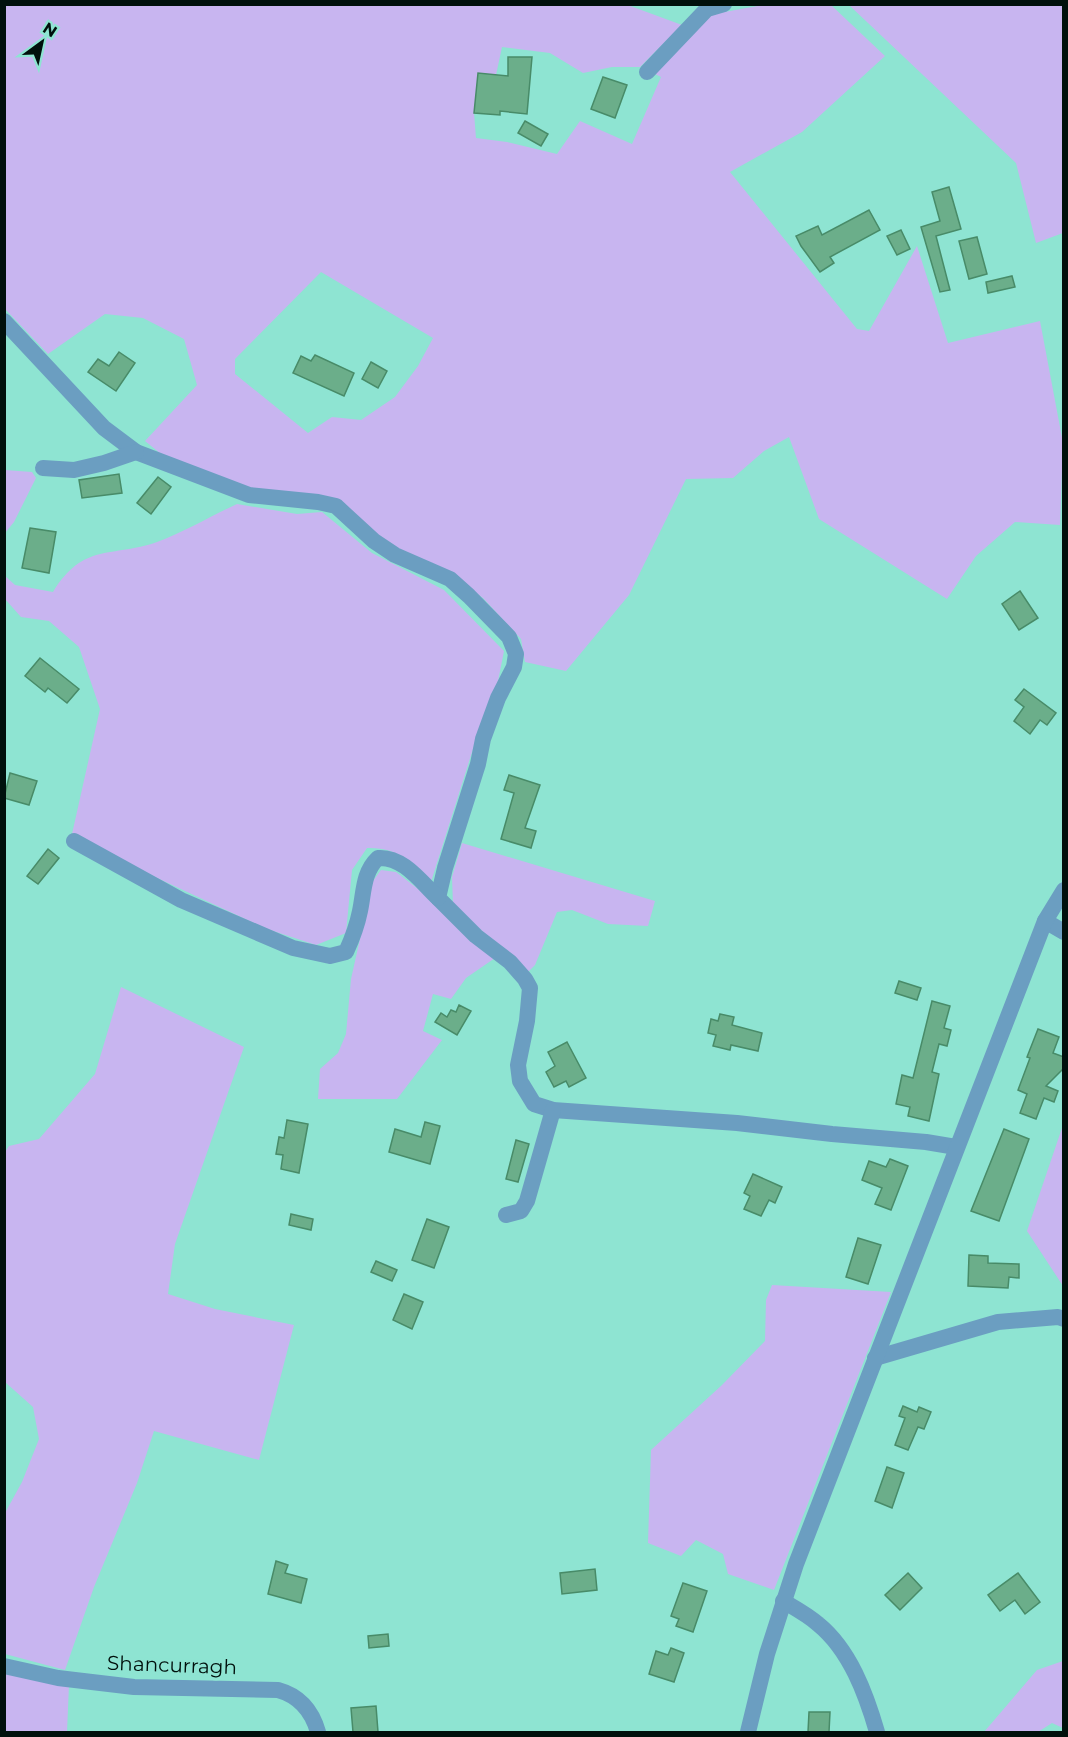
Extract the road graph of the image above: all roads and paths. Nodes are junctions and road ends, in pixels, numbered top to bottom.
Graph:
1 (724, 4) edge
2 (647, 72) dead end
3 (4, 321) edge
4 (136, 452) junction
5 (43, 468) dead end
6 (74, 841) dead end
7 (1064, 890) edge
8 (438, 898) junction
9 (1045, 921) junction
10 (1064, 932) edge
11 (553, 1110) junction
12 (956, 1147) junction
13 (506, 1215) dead end
14 (1064, 1319) edge
15 (875, 1358) junction
16 (783, 1601) junction
17 (4, 1666) edge
18 (318, 1732) edge
19 (748, 1732) edge
20 (877, 1732) edge

1 - 2 street
3 - 4 street
4 - 5 street
4 - 8 street
6 - 8 street
7 - 9 street
8 - 11 street
9 - 10 street
9 - 12 street
11 - 12 street
11 - 13 street
12 - 15 street
14 - 15 street
15 - 16 street
16 - 19 street
16 - 20 street
17 - 18 street, Shancurragh

